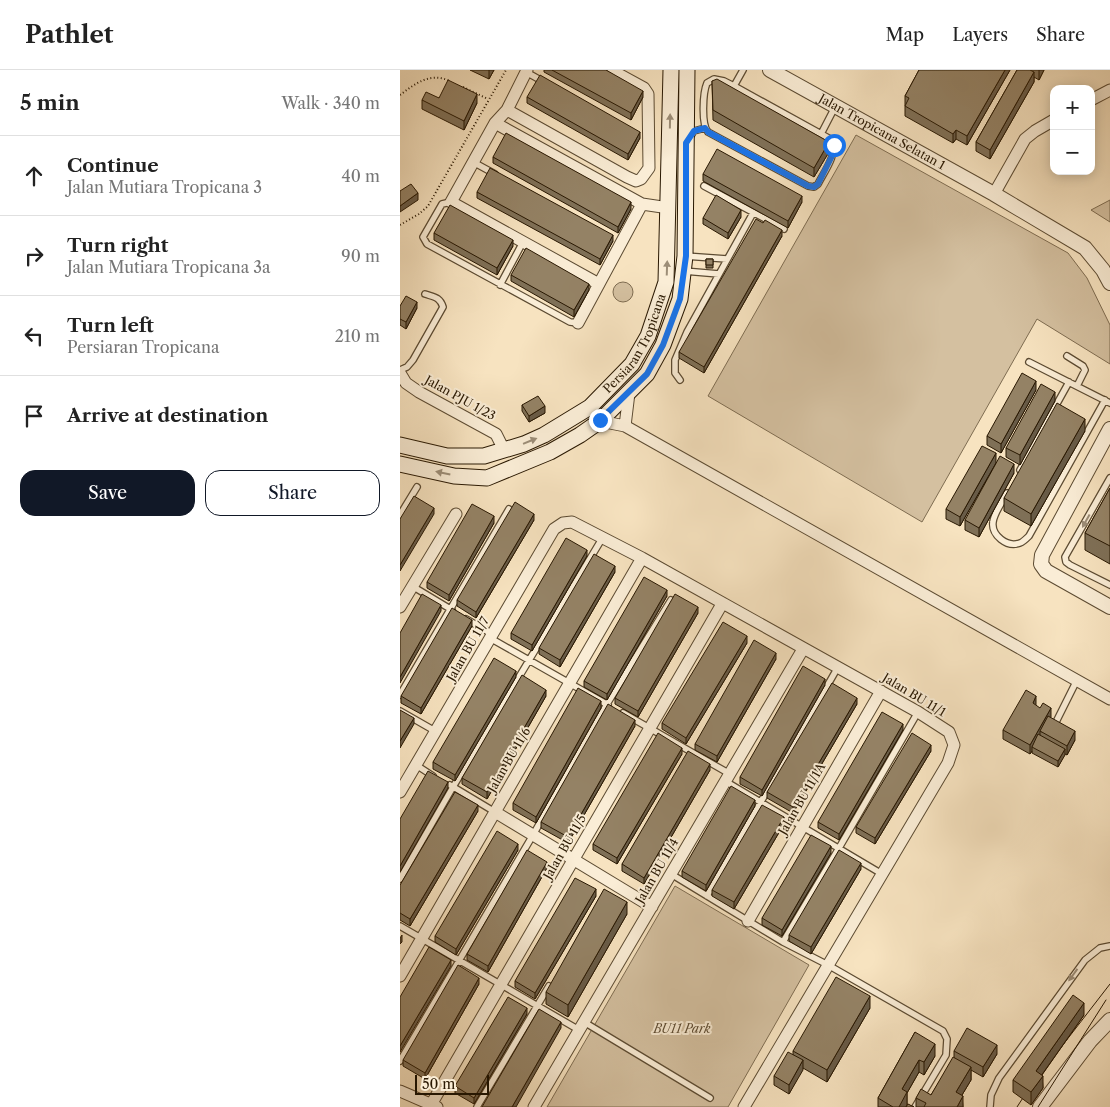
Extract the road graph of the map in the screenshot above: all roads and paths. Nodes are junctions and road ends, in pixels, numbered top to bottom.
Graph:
1 (506, 70) edge
2 (611, 70) edge
3 (671, 70) edge
4 (687, 70) edge
5 (743, 70) edge
6 (770, 70) edge
7 (527, 71) edge
8 (454, 83) edge
9 (552, 86) edge
10 (734, 86) junction
11 (463, 87) edge
12 (1110, 90) edge
13 (400, 95) edge
14 (1095, 98) edge
15 (488, 99) junction
16 (836, 106) junction
17 (506, 110) junction
18 (1050, 122) edge
19 (495, 123) junction
20 (705, 128) junction
21 (821, 134) junction
22 (686, 143) junction
23 (473, 162) junction
24 (499, 176) edge
25 (704, 186) dead end
26 (994, 194) junction
27 (451, 202) junction
28 (642, 204) junction
29 (669, 208) junction
30 (753, 213) junction
31 (400, 225) edge
32 (784, 229) edge
33 (522, 242) junction
34 (727, 259) junction
35 (685, 264) junction
36 (719, 274) junction
37 (1110, 282) edge
38 (600, 284) junction
39 (500, 285) junction
40 (425, 294) dead end
41 (578, 323) joint
42 (1067, 356) dead end
43 (1029, 362) dead end
44 (400, 372) edge
45 (680, 380) dead end
46 (1068, 382) junction
47 (1077, 386) junction
48 (629, 393) junction
49 (1107, 402) edge
50 (600, 420) junction
51 (626, 426) junction
52 (1110, 429) edge
53 (400, 445) edge
54 (506, 449) junction
55 (484, 456) junction
56 (400, 464) edge
57 (519, 466) junction
58 (1016, 477) edge
59 (486, 478) junction
60 (1110, 478) edge
61 (1012, 485) edge
62 (417, 486) dead end
63 (509, 509) edge
64 (456, 514) dead end
65 (400, 515) edge
66 (563, 523) joint
67 (602, 537) junction
68 (642, 558) junction
69 (1110, 585) edge
70 (412, 586) junction
71 (671, 600) edge
72 (1109, 603) edge
73 (722, 604) junction
74 (400, 606) edge
75 (450, 608) junction
76 (457, 613) edge
77 (464, 617) edge
78 (491, 636) junction
79 (803, 649) junction
80 (529, 660) junction
81 (838, 667) junction
82 (1077, 680) junction
83 (569, 684) junction
84 (881, 691) junction
85 (400, 695) edge
86 (1110, 699) edge
87 (606, 704) junction
88 (400, 711) edge
89 (918, 712) junction
90 (650, 728) junction
91 (1062, 729) edge
92 (435, 731) junction
93 (416, 765) junction
94 (438, 778) edge
95 (728, 778) junction
96 (445, 783) edge
97 (453, 787) junction
98 (400, 792) edge
99 (760, 802) junction
100 (495, 812) junction
101 (802, 827) junction
102 (533, 835) junction
103 (839, 848) junction
104 (574, 860) junction
105 (671, 874) junction
106 (882, 874) junction
107 (400, 879) edge
108 (707, 896) junction
109 (652, 907) junction
110 (748, 921) junction
111 (400, 926) edge
112 (421, 939) junction
113 (782, 942) junction
114 (1110, 946) edge
115 (458, 960) junction
116 (828, 965) junction
117 (400, 976) edge
118 (552, 982) edge
119 (501, 985) junction
120 (538, 1006) junction
121 (1110, 1020) edge
122 (581, 1026) junction
123 (1110, 1033) edge
124 (400, 1060) edge
125 (400, 1091) edge
126 (710, 1098) dead end
127 (435, 1105) edge
128 (477, 1107) edge
129 (534, 1107) edge
130 (744, 1107) edge
131 (915, 1107) edge
132 (990, 1107) edge
133 (1040, 1107) edge
134 (1050, 1107) edge

1 - 15 path
2 - 17 street
29 -> 3 main road, Persiaran Tropicana
4 - 22 main road, Persiaran Tropicana
5 - 10 lane
6 - 16 street, Jalan Tropicana Selatan 1
7 - 9 lane
7 - 17 street
8 - 13 path
10 - 20 lane
10 - 21 lane
11 - 15 path
12 - 14 street
15 - 31 path
16 - 21 lane
16 - 26 street, Jalan Tropicana Selatan 1
17 - 19 street
18 - 26 street
19 - 23 street
19 - 28 street
20 - 21 lane
20 - 22 lane
22 - 35 main road, Persiaran Tropicana
23 - 24 lane
23 - 27 street
25 - 30 lane
26 - 37 street, Jalan Tropicana Selatan 1
27 - 33 street
27 - 39 lane
28 - 29 street
28 - 38 street
54 -> 29 main road, Persiaran Tropicana
30 - 32 lane
30 - 34 lane
33 - 38 street
33 - 39 lane
34 - 35 lane
34 - 36 lane
35 - 36 lane
35 - 48 main road, Persiaran Tropicana
36 - 45 lane
38 - 41 street
39 - 41 lane
40 - 44 lane
42 - 47 lane
43 - 46 lane
44 - 54 street, Jalan PJU 1/23
46 - 47 lane
46 - 58 lane
47 - 49 lane
48 - 50 main road, Persiaran Tropicana
48 - 51 street
49 - 61 lane
50 - 51 street
50 - 57 main road, Persiaran Tropicana
51 - 82 street
52 - 72 street
53 - 55 main road, Persiaran Tropicana
54 - 55 main road, Persiaran Tropicana
54 - 57 main road
55 - 59 main road
59 -> 56 main road, Persiaran Tropicana
57 - 59 main road, Persiaran Tropicana
60 -> 69 lane
62 - 65 lane
63 - 75 lane
64 - 70 street
66 - 67 street, Jalan BU 11/1
66 - 78 street, Jalan BU 11/7
67 - 68 street, Jalan BU 11/1
67 - 80 lane
68 - 73 street, Jalan BU 11/1
68 - 83 street, Jalan BU 11/6
70 - 74 street
70 - 75 lane
71 - 87 lane
73 - 79 street, Jalan BU 11/1
73 - 90 street, Jalan BU 11/5
75 - 76 lane
75 - 85 lane
77 - 78 lane
78 - 80 lane
78 - 92 street, Jalan BU 11/7
79 - 81 street, Jalan BU 11/1
79 - 95 street, Jalan BU 11/4
80 - 83 lane
80 - 97 lane
81 - 84 street, Jalan BU 11/1
81 - 99 lane
82 - 86 street
82 - 91 lane
83 - 87 lane
83 - 100 street, Jalan BU 11/6
84 - 89 street, Jalan BU 11/1
84 - 101 street, Jalan BU 11/1A
87 - 90 lane
87 - 102 lane
88 - 92 lane
89 - 103 lane
89 - 106 street, Jalan BU 11/1
90 - 95 lane
90 - 104 street, Jalan BU 11/5
92 - 93 street, Jalan BU 11/7
93 - 94 lane
93 - 98 street, Jalan BU 11/7
95 - 99 lane
95 - 105 street, Jalan BU 11/4
96 - 97 lane
97 - 100 lane
97 - 107 lane
99 - 101 lane
99 - 108 lane
100 - 102 street
100 - 112 street, Jalan BU 11/6
101 - 103 lane
101 - 110 street, Jalan BU 11/1A
102 - 104 street
102 - 115 lane
103 - 106 lane
103 - 113 lane
104 - 109 street
104 - 119 street, Jalan BU 11/5
105 - 108 lane
105 - 109 street, Jalan BU 11/4
106 - 116 street, Jalan BU 11/1
108 - 110 lane
109 - 122 street, Jalan BU 11/4
110 - 113 lane
111 - 112 lane
112 - 115 lane
112 - 117 street, Jalan BU 11/6
113 - 116 lane
114 -> 132 lane
115 - 119 lane
115 - 124 lane
116 - 130 street, Jalan BU 11/1
116 - 131 lane
118 - 120 lane
119 - 120 lane
119 - 127 street, Jalan BU 11/5
120 - 122 lane
120 - 128 lane
121 - 133 street
122 - 126 lane
122 - 129 street, Jalan BU 11/4
123 - 134 street
125 - 127 street

